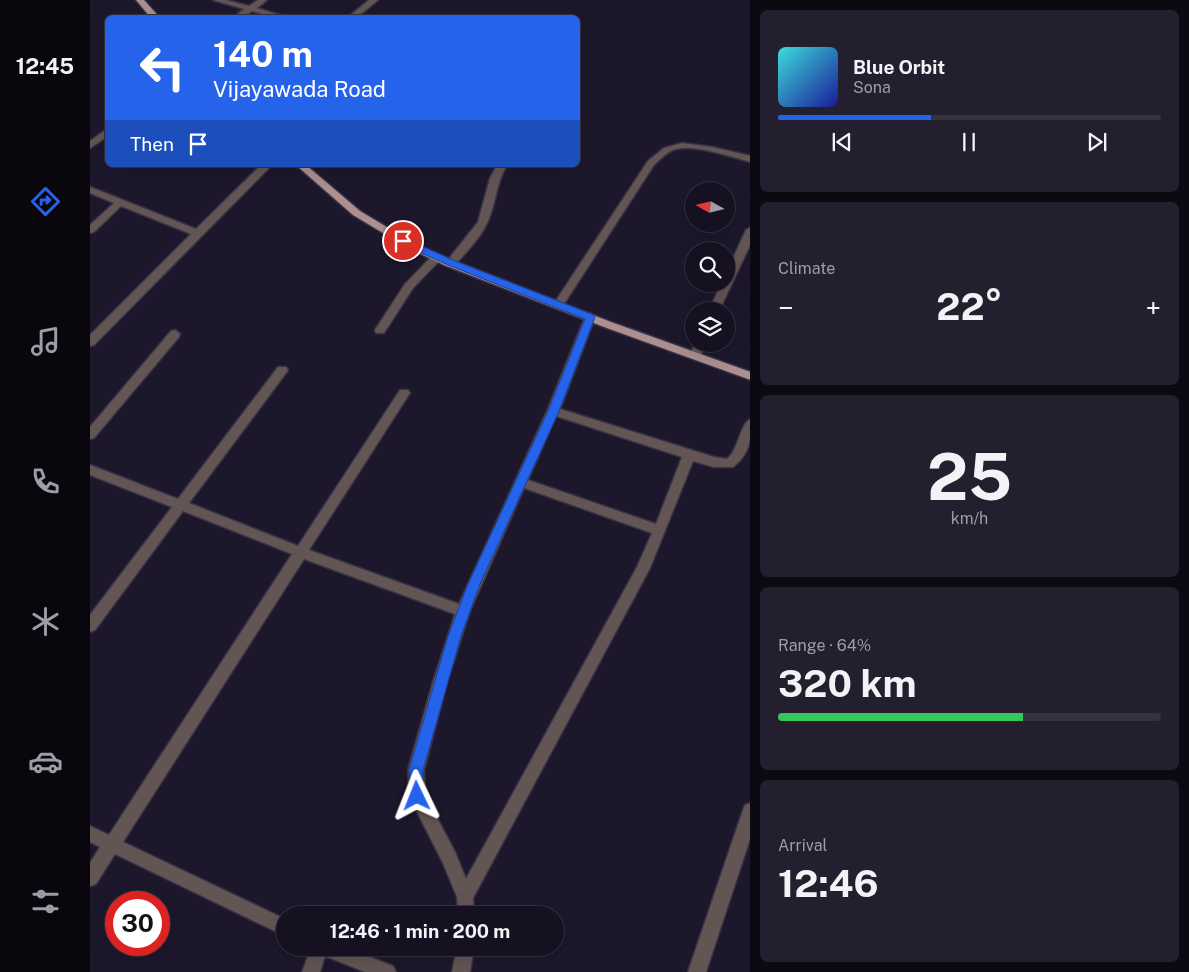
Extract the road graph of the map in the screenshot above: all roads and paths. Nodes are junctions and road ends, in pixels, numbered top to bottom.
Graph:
1 (140, 0) edge
2 (217, 0) edge
3 (262, 0) edge
4 (374, 0) edge
5 (250, 8) junction
6 (153, 15) edge
7 (241, 15) edge
8 (275, 15) edge
9 (355, 15) edge
10 (105, 133) edge
11 (90, 145) edge
12 (750, 159) edge
13 (264, 167) edge
14 (303, 167) edge
15 (501, 167) edge
16 (90, 190) edge
17 (120, 202) junction
18 (90, 230) edge
19 (750, 230) edge
20 (198, 233) junction
21 (437, 258) junction
22 (451, 263) junction
23 (718, 302) edge
24 (558, 305) junction
25 (590, 317) junction
26 (380, 330) dead end
27 (175, 334) dead end
28 (90, 342) edge
29 (696, 352) edge
30 (694, 356) junction
31 (282, 370) dead end
32 (750, 376) edge
33 (404, 394) dead end
34 (554, 411) junction
35 (750, 423) edge
36 (90, 435) edge
37 (689, 455) junction
38 (90, 470) edge
39 (520, 482) junction
40 (181, 506) junction
41 (660, 530) junction
42 (303, 552) junction
43 (463, 611) junction
44 (90, 626) edge
45 (750, 810) edge
46 (90, 834) edge
47 (112, 845) junction
48 (90, 878) edge
49 (466, 897) junction
50 (466, 906) edge
51 (276, 924) edge
52 (317, 956) edge
53 (346, 956) edge
54 (464, 956) edge
55 (311, 972) edge
56 (387, 972) edge
57 (460, 972) edge
58 (697, 972) edge

1 - 6 main road
2 - 5 street
3 - 5 street
4 - 9 street
5 - 7 street
5 - 8 street
10 - 11 street
12 - 24 street
13 - 20 street
14 - 21 main road
15 - 22 street
16 - 17 street
17 - 18 street
17 - 20 street
19 - 23 street
20 - 28 street
21 - 22 main road
21 - 26 street
22 - 24 main road
24 - 25 main road
25 - 30 main road
25 - 34 street
27 - 36 street
29 - 30 street
30 - 32 main road
31 - 40 street
33 - 42 street
34 - 37 street
34 - 39 street
35 - 37 street
37 - 41 street
38 - 40 street
39 - 41 street
39 - 43 street
40 - 42 street
40 - 44 street
41 - 49 street
42 - 43 street
42 - 47 street
43 - 49 street
45 - 58 street
46 - 47 street
47 - 48 street
47 - 51 street
49 - 50 street
52 - 55 street
53 - 56 street
54 - 57 street

